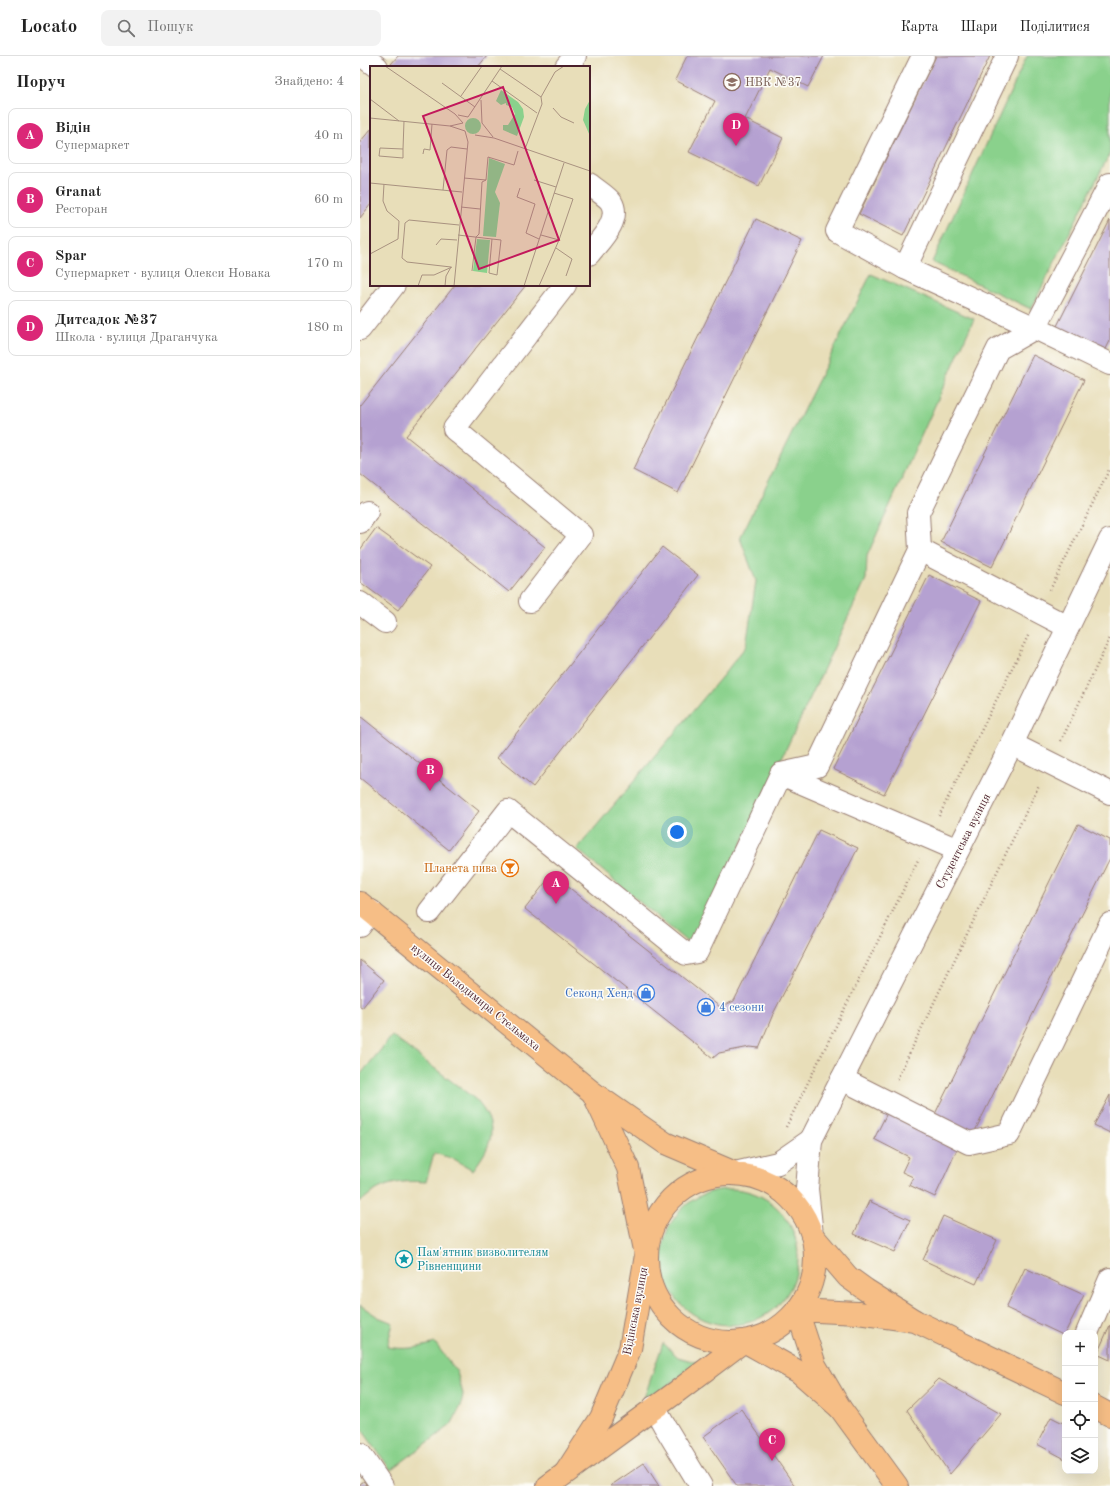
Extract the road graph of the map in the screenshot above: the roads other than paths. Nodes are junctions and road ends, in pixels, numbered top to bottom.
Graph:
1 (575, 56) edge
2 (923, 56) edge
3 (1007, 56) edge
4 (567, 66) edge
5 (1110, 184) edge
6 (590, 185) edge
7 (590, 253) edge
8 (905, 268) junction
9 (393, 286) edge
10 (564, 286) edge
11 (1035, 328) junction
12 (360, 329) edge
13 (1110, 364) edge
14 (1110, 540) edge
15 (920, 550) junction
16 (530, 601) dead end
17 (360, 603) edge
18 (385, 622) dead end
19 (1068, 627) junction
20 (1012, 744) junction
21 (781, 774) junction
22 (1110, 793) edge
23 (958, 850) junction
24 (429, 912) dead end
25 (364, 913) edge
26 (1110, 924) edge
27 (842, 1079) junction
28 (592, 1092) junction
29 (811, 1140) junction
30 (735, 1173) junction
31 (812, 1236) junction
32 (646, 1255) junction
33 (1110, 1278) edge
34 (797, 1310) junction
35 (915, 1321) junction
36 (1088, 1330) edge
37 (744, 1341) junction
38 (1062, 1389) edge
39 (654, 1407) junction
40 (840, 1408) junction
41 (1098, 1408) edge
42 (1110, 1414) edge
43 (360, 1454) edge
44 (566, 1472) junction
45 (382, 1486) edge
46 (548, 1486) edge
47 (702, 1486) edge
48 (897, 1486) edge

1 - 4 street
2 - 8 street
3 - 8 street
5 - 11 street
6 - 7 street
8 - 11 street
9 - 12 street
10 - 16 street
11 - 13 street
11 - 15 street
14 - 19 street, Студентська вулиця
15 - 19 street
15 - 21 street
17 - 18 street
19 - 20 street, Студентська вулиця
20 - 22 street
20 - 23 street, Студентська вулиця
21 - 23 street
21 - 24 street
23 - 27 street, Студентська вулиця
25 - 28 main road, вулиця Володимира Стельмаха
26 - 27 street
27 - 29 street, Студентська вулиця
28 - 30 main road, вулиця Володимира Стельмаха
28 - 32 main road, вулиця Володимира Стельмаха
29 - 30 street
29 - 31 street
30 - 31 main road
30 - 32 main road, Відінська вулиця
31 - 34 main road
31 - 35 main road
32 - 37 main road
32 - 44 main road, Відінська вулиця
33 - 36 street
34 - 35 main road
34 - 37 main road
34 - 40 main road
35 - 38 main road
37 - 39 main road, Відінська вулиця
37 - 40 main road
39 - 44 main road, Відінська вулиця
39 - 47 street
40 - 48 main road
41 - 42 main road
43 - 45 street
44 - 46 main road, Відінська вулиця

